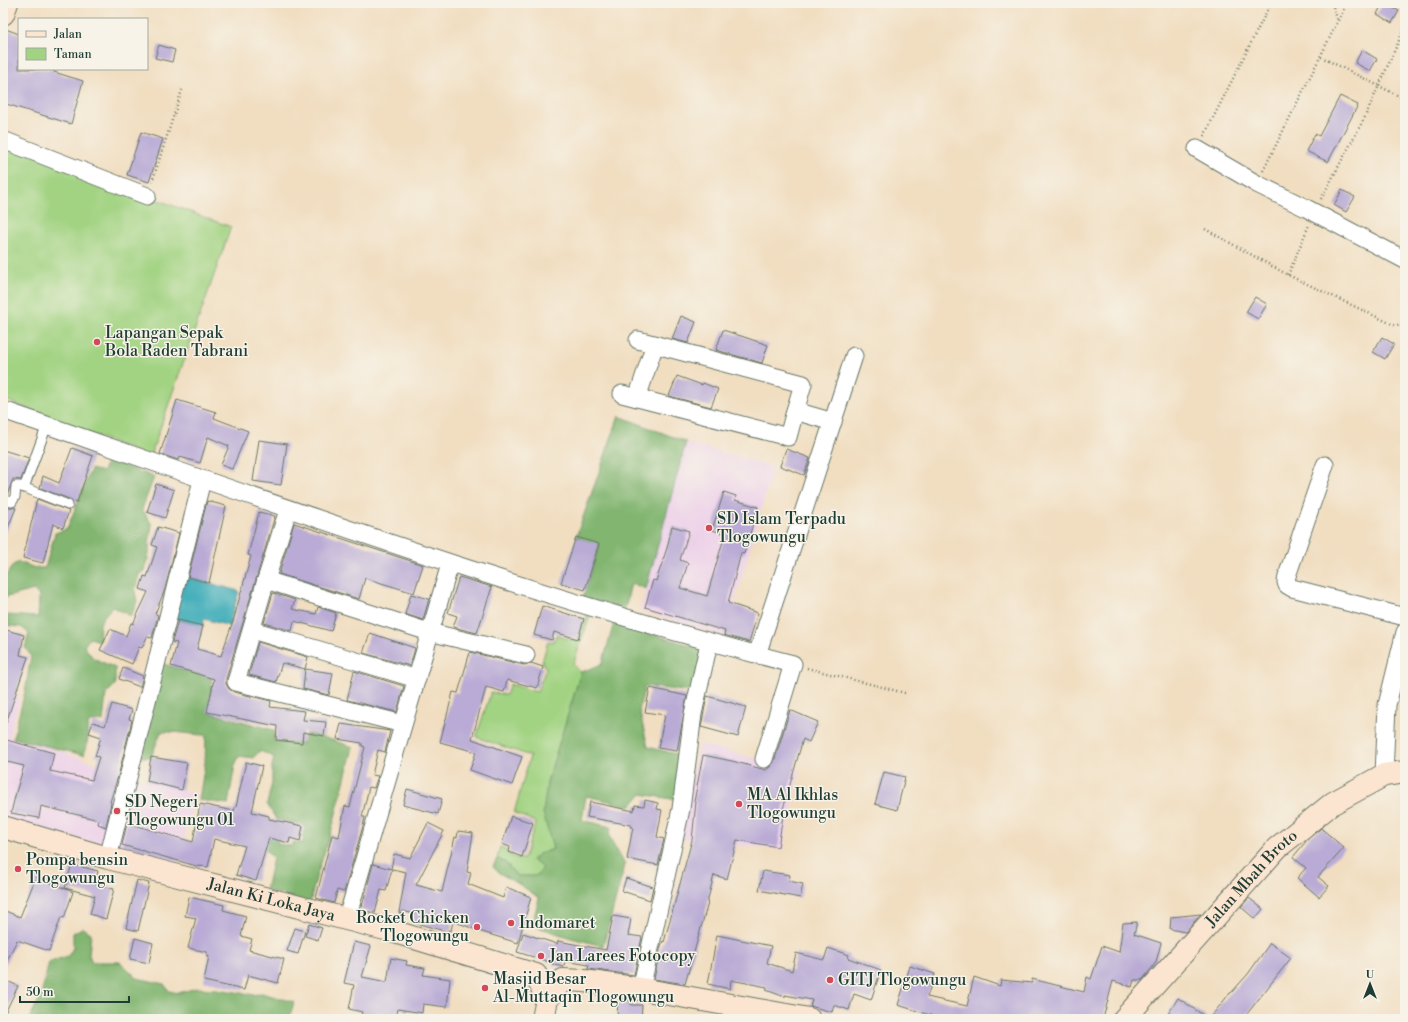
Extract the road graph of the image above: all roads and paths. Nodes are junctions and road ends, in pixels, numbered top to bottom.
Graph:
1 (7, 3) edge
2 (1271, 3) edge
3 (1332, 3) edge
4 (1347, 3) edge
5 (3, 14) edge
6 (1338, 22) junction
7 (1405, 27) edge
8 (1320, 57) junction
9 (1379, 86) junction
10 (183, 87) dead end
11 (1405, 99) edge
12 (3, 140) edge
13 (1197, 149) joint
14 (1257, 184) junction
15 (147, 196) joint
16 (1314, 212) junction
17 (1205, 229) dead end
18 (1405, 260) edge
19 (1288, 275) junction
20 (1405, 321) edge
21 (638, 340) dead end
22 (655, 344) junction
23 (854, 356) dead end
24 (3, 410) edge
25 (796, 411) junction
26 (833, 422) junction
27 (47, 425) junction
28 (1325, 465) dead end
29 (202, 480) junction
30 (24, 488) junction
31 (3, 500) edge
32 (68, 505) dead end
33 (288, 510) junction
34 (450, 564) junction
35 (266, 580) junction
36 (1405, 617) edge
37 (252, 630) junction
38 (429, 632) junction
39 (1405, 632) edge
40 (709, 642) junction
41 (526, 655) dead end
42 (757, 655) junction
43 (793, 664) junction
44 (417, 679) junction
45 (905, 693) dead end
46 (403, 724) junction
47 (764, 759) dead end
48 (1405, 772) edge
49 (1384, 775) junction
50 (3, 827) edge
51 (108, 858) junction
52 (347, 918) junction
53 (536, 975) junction
54 (563, 980) junction
55 (641, 989) junction
56 (545, 1009) edge
57 (809, 1019) edge
58 (1124, 1019) edge

1 - 5 main road
2 - 13 path
3 - 6 path
4 - 6 path
6 - 8 path
7 - 9 path
8 - 9 path
8 - 14 path
9 - 11 path
9 - 16 path
10 - 15 path
12 - 15 street
13 - 14 street
14 - 16 street
16 - 18 street
16 - 19 path
17 - 19 path
19 - 20 path
21 - 22 street
22 - 25 street
22 - 25 street
23 - 26 street
24 - 27 street
25 - 26 street
26 - 42 street
27 - 29 street
27 - 30 lane
28 - 36 street
29 - 33 street
29 - 51 street
30 - 31 lane
30 - 32 lane
33 - 34 street
33 - 35 street
34 - 38 street
34 - 40 street
35 - 37 street
35 - 38 street
37 - 44 street
37 - 46 street
38 - 41 street
38 - 44 street
39 - 49 street
40 - 42 street
40 - 55 street
42 - 43 street
43 - 45 path
43 - 47 street
44 - 46 street
46 - 52 street
48 - 49 main road, Jalan Mbah Broto
49 - 58 main road, Jalan Mbah Broto
50 - 51 main road, Jalan Ki Loka Jaya
51 - 52 main road, Jalan Ki Loka Jaya
52 - 53 main road, Jalan Ki Loka Jaya
53 - 54 main road, Jalan Ki Loka Jaya
53 - 56 main road
54 - 55 main road
54 - 56 main road
55 - 57 main road

